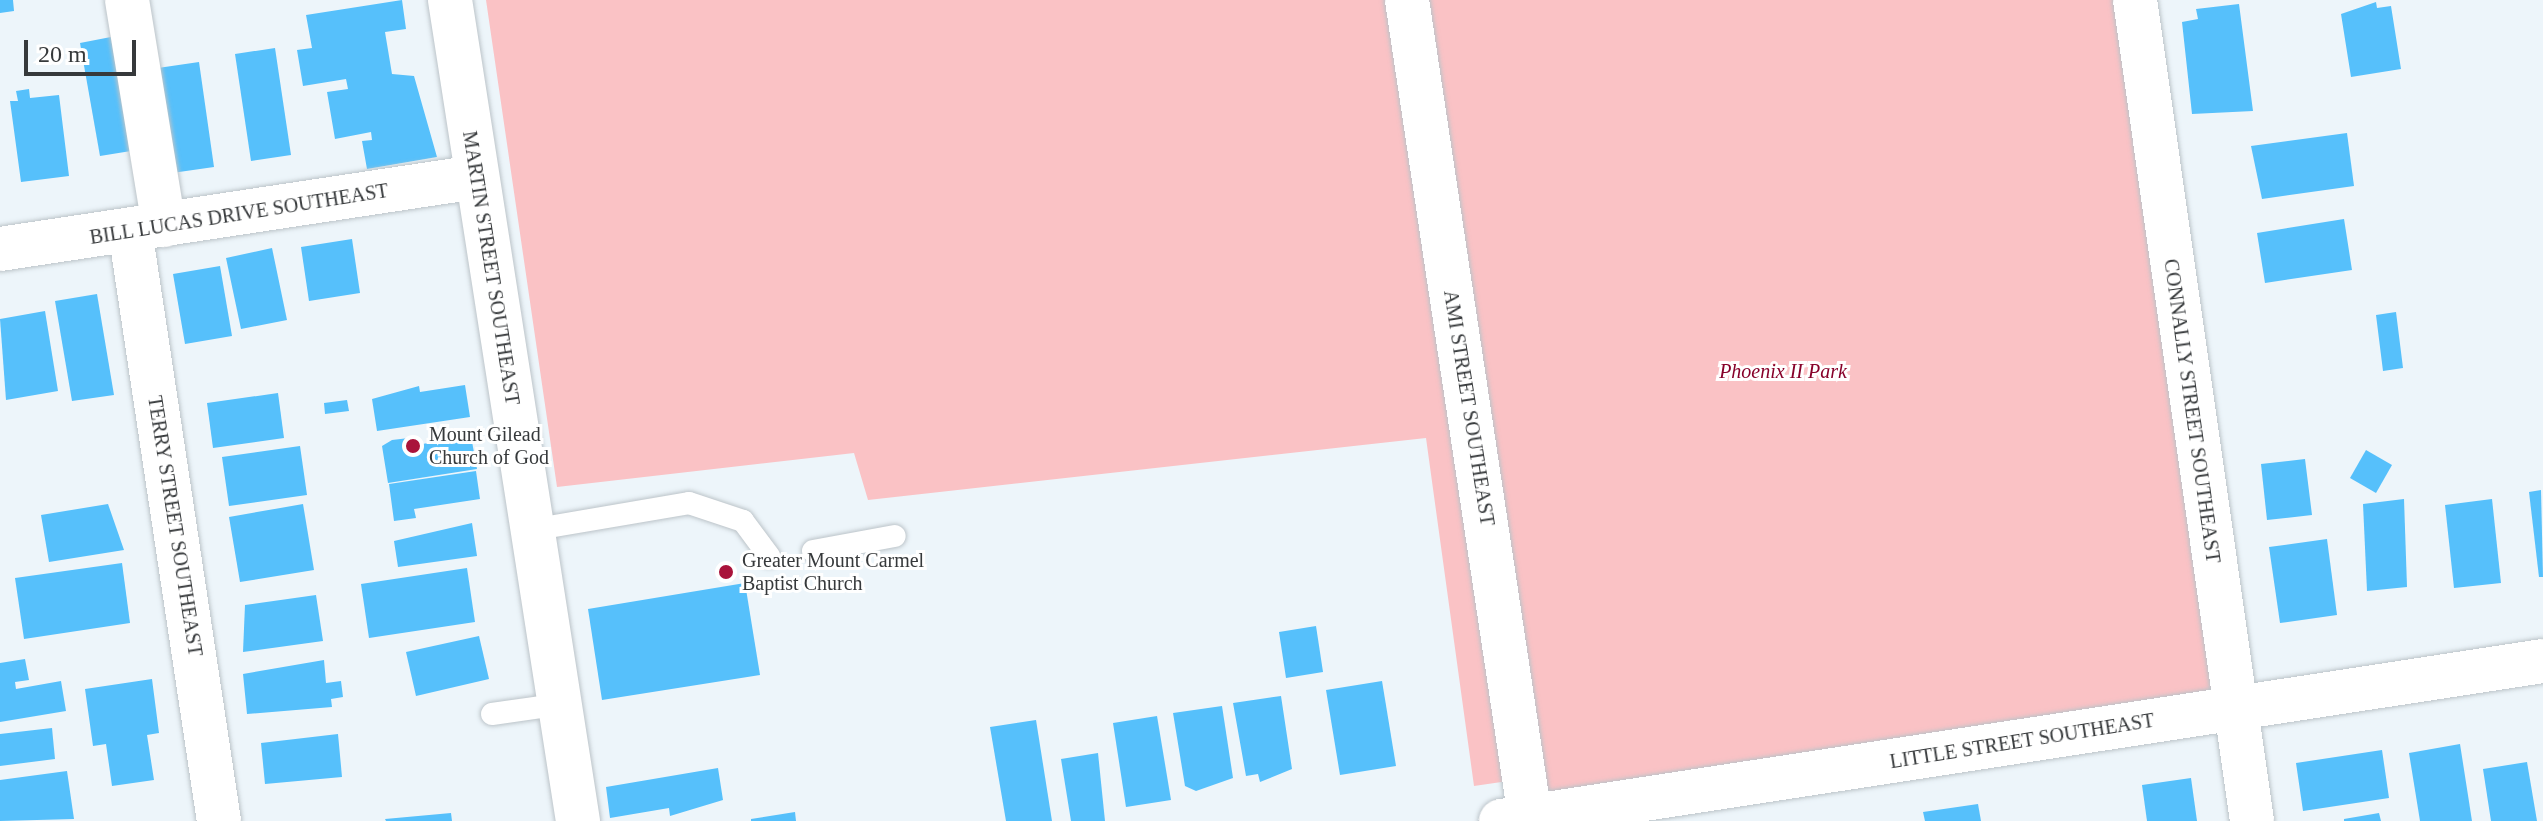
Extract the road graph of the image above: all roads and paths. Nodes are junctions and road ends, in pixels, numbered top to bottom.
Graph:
1 (127, 0) edge
2 (450, 0) edge
3 (1407, 0) edge
4 (2135, 0) edge
5 (477, 177) junction
6 (147, 227) junction
7 (0, 249) edge
8 (531, 530) junction
9 (895, 536) dead end
10 (813, 551) dead end
11 (769, 556) dead end
12 (2543, 661) edge
13 (561, 704) junction
14 (2234, 708) junction
15 (492, 714) dead end
16 (1516, 819) edge
17 (219, 821) edge
18 (578, 821) edge
19 (2252, 821) edge

1 - 6 street, TERRY STREET SOUTHEAST
2 - 5 street, MARTIN STREET SOUTHEAST
3 - 16 street, AMI STREET SOUTHEAST
4 - 14 street, CONNALLY STREET SOUTHEAST
5 - 6 street, BILL LUCAS DRIVE SOUTHEAST
5 - 8 street, MARTIN STREET SOUTHEAST
6 - 7 street, BILL LUCAS DRIVE SOUTHEAST
6 - 17 street, TERRY STREET SOUTHEAST
8 - 11 lane
8 - 13 street, MARTIN STREET SOUTHEAST
9 - 10 lane
12 - 14 street, LITTLE STREET SOUTHEAST
13 - 15 lane
13 - 18 street, MARTIN STREET SOUTHEAST
14 - 16 street, LITTLE STREET SOUTHEAST
14 - 19 street, CONNALLY STREET SOUTHEAST

